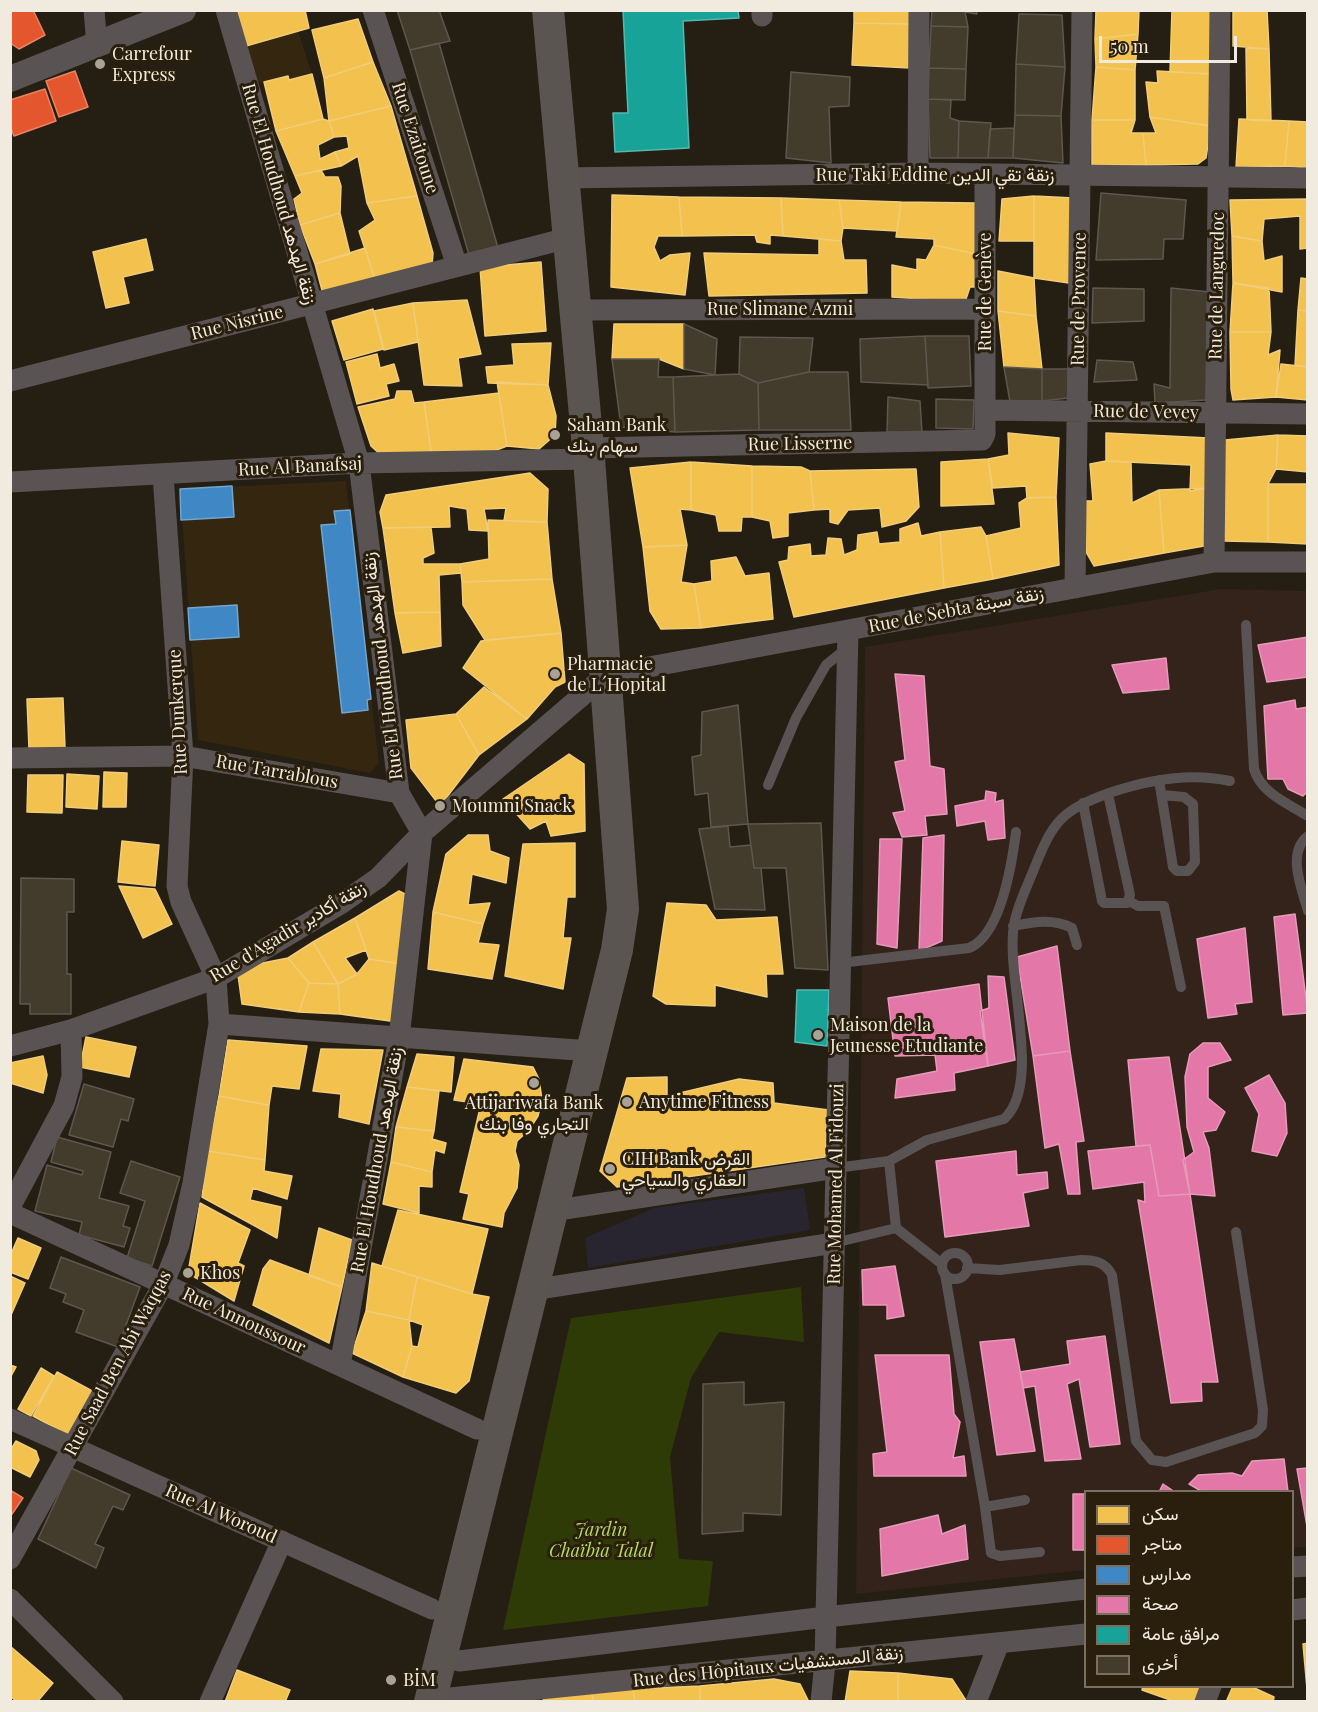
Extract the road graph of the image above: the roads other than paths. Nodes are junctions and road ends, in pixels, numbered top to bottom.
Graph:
1 (94, 10) edge
2 (183, 10) edge
3 (226, 10) edge
4 (374, 10) edge
5 (548, 10) edge
6 (919, 10) edge
7 (1082, 10) edge
8 (1220, 10) edge
9 (97, 46) junction
10 (10, 79) edge
11 (918, 173) junction
12 (985, 174) junction
13 (1080, 175) junction
14 (1218, 177) junction
15 (562, 178) junction
16 (1308, 178) edge
17 (568, 238) junction
18 (458, 267) junction
19 (310, 304) junction
20 (985, 309) junction
21 (575, 310) junction
22 (10, 381) edge
23 (985, 410) junction
24 (1077, 411) junction
25 (1216, 413) junction
26 (1308, 414) edge
27 (589, 454) junction
28 (359, 464) junction
29 (164, 475) junction
30 (10, 482) edge
31 (1214, 562) junction
32 (1308, 562) edge
33 (1075, 588) junction
34 (1246, 625) dead end
35 (848, 639) junction
36 (606, 675) junction
37 (183, 756) junction
38 (10, 758) edge
39 (1159, 780) junction
40 (1230, 780) dead end
41 (768, 785) dead end
42 (399, 793) junction
43 (1108, 794) junction
44 (1162, 795) junction
45 (1083, 803) junction
46 (1308, 816) edge
47 (1016, 832) dead end
48 (422, 833) junction
49 (1308, 836) edge
50 (1129, 901) junction
51 (1308, 911) edge
52 (1013, 926) junction
53 (1077, 945) dead end
54 (840, 963) junction
55 (216, 978) junction
56 (1180, 987) dead end
57 (219, 1024) junction
58 (71, 1030) junction
59 (399, 1038) junction
60 (10, 1046) edge
61 (591, 1051) junction
62 (889, 1161) junction
63 (836, 1168) junction
64 (10, 1207) edge
65 (551, 1211) junction
66 (10, 1213) edge
67 (896, 1228) junction
68 (1236, 1232) dead end
69 (834, 1243) junction
70 (967, 1268) junction
71 (944, 1269) junction
72 (164, 1283) junction
73 (531, 1290) junction
74 (516, 1352) junction
75 (340, 1365) junction
76 (10, 1419) edge
77 (477, 1429) junction
78 (72, 1447) junction
79 (1025, 1500) dead end
80 (985, 1507) junction
81 (282, 1541) junction
82 (1040, 1552) dead end
83 (10, 1559) edge
84 (1084, 1589) edge
85 (10, 1599) edge
86 (432, 1609) junction
87 (826, 1617) junction
88 (1084, 1634) edge
89 (999, 1644) junction
90 (459, 1660) junction
91 (825, 1662) junction
92 (529, 1696) edge
93 (443, 1700) edge
94 (113, 1701) edge
95 (210, 1701) edge
96 (410, 1701) edge
97 (821, 1701) edge
98 (976, 1701) edge

1 - 9 street
2 - 9 street
3 - 19 street, Rue El Houdhoud زنقة الهدهد
4 - 18 street, Rue Ezaitoune
5 - 15 main road
6 - 11 street
7 - 13 street, Rue de Provence
8 - 14 street, Rue de Languedoc
9 - 10 street
11 - 12 street, Rue Taki Eddine زنقة تقي الدين
11 - 15 street, Rue Taki Eddine زنقة تقي الدين
12 - 13 street, Rue Taki Eddine زنقة تقي الدين
12 - 20 street, Rue de Genève
13 - 14 street, Rue Taki Eddine زنقة تقي الدين
13 - 24 street, Rue de Provence
14 - 16 street, Rue Taki Eddine زنقة تقي الدين
14 - 25 street, Rue de Languedoc
15 - 17 main road
17 - 18 street, Rue Nisrine
17 - 21 main road
18 - 19 street, Rue Nisrine
19 - 22 street, Rue Nisrine
19 - 28 street, Rue El Houdhoud زنقة الهدهد
20 - 21 street, Rue Slimane Azmi
20 - 23 street, Rue de Genève
21 - 27 main road
23 - 24 street, Rue de Vevey
23 - 27 street, Rue Lisserne
24 - 25 street, Rue de Vevey
24 - 33 street, Rue de Provence
25 - 26 street, Rue de Vevey
25 - 31 street, Rue de Languedoc
27 - 28 street, Rue Al Banafsaj
27 - 36 main road
28 - 29 street, Rue Al Banafsaj
28 - 42 street, Rue El Houdhoud زنقة الهدهد
29 - 30 street, Rue Al Banafsaj
29 - 37 street, Rue Dunkerque
31 - 32 street, Rue de Sebta زنقة سبتة
31 - 33 street, Rue de Sebta زنقة سبتة
33 - 35 street, Rue de Sebta زنقة سبتة
34 - 46 lane
35 - 36 street, Rue de Sebta زنقة سبتة
35 - 41 lane
35 - 54 street, Rue Mohamed Al Fidouzi
36 - 48 street, Rue d'Agadir زنقة أكادير
36 - 61 main road
37 - 38 street, Rue Tarrablous
37 - 42 street, Rue Tarrablous
37 - 55 street, Rue Dunkerque
39 - 40 lane
39 - 43 lane
39 - 44 lane
42 - 48 street, Rue El Houdhoud زنقة الهدهد
43 - 45 lane
43 - 50 lane
44 - 44 lane
45 - 50 lane
45 - 52 lane
47 - 54 lane
48 - 55 street, Rue d'Agadir زنقة أكادير
48 - 59 street, Rue El Houdhoud زنقة الهدهد
49 - 51 lane
50 - 56 lane
52 - 53 lane
52 - 62 lane
54 - 63 street, Rue Mohamed Al Fidouzi
55 - 57 street, Rue Saad Ben Abi Waqqas
55 - 58 street, Rue d'Agadir زنقة أكادير
57 - 59 street
57 - 72 street, Rue Saad Ben Abi Waqqas
58 - 60 street, Rue d'Agadir زنقة أكادير
58 - 64 street
59 - 61 street
59 - 75 street, Rue El Houdhoud زنقة الهدهد
61 - 65 main road
62 - 63 lane
62 - 67 lane
63 - 65 street
63 - 69 street, Rue Mohamed Al Fidouzi
65 - 73 main road
66 - 72 street, Rue Annoussour
67 - 69 lane
67 - 71 lane
68 - 70 lane
69 - 73 street
69 - 87 street, Rue Mohamed Al Fidouzi
70 - 71 lane
70 - 71 lane
71 - 80 lane
72 - 75 street, Rue Annoussour
72 - 78 street, Rue Saad Ben Abi Waqqas
73 - 74 main road
74 - 77 main road
74 - 90 main road
74 - 93 main road
75 - 77 street, Rue Annoussour
76 - 78 street, Rue Al Woroud
77 - 86 main road
78 - 81 street, Rue Al Woroud
78 - 83 street, Rue Saad Ben Abi Waqqas
79 - 80 lane
80 - 82 lane
81 - 86 street, Rue Al Woroud
81 - 95 street
84 - 87 street
85 - 94 street
86 - 96 main road
87 - 90 street
87 - 91 street, Rue Mohamed Al Fidouzi
88 - 89 street, Rue des Hôpitaux زنقة المستشفيات
89 - 91 street, Rue des Hôpitaux زنقة المستشفيات
89 - 98 street
90 - 93 main road
91 - 92 street, Rue des Hôpitaux زنقة المستشفيات
91 - 97 street, Rue Mohamed Al Fidouzi
92 - 93 street, Rue des Hôpitaux زنقة المستشفيات

